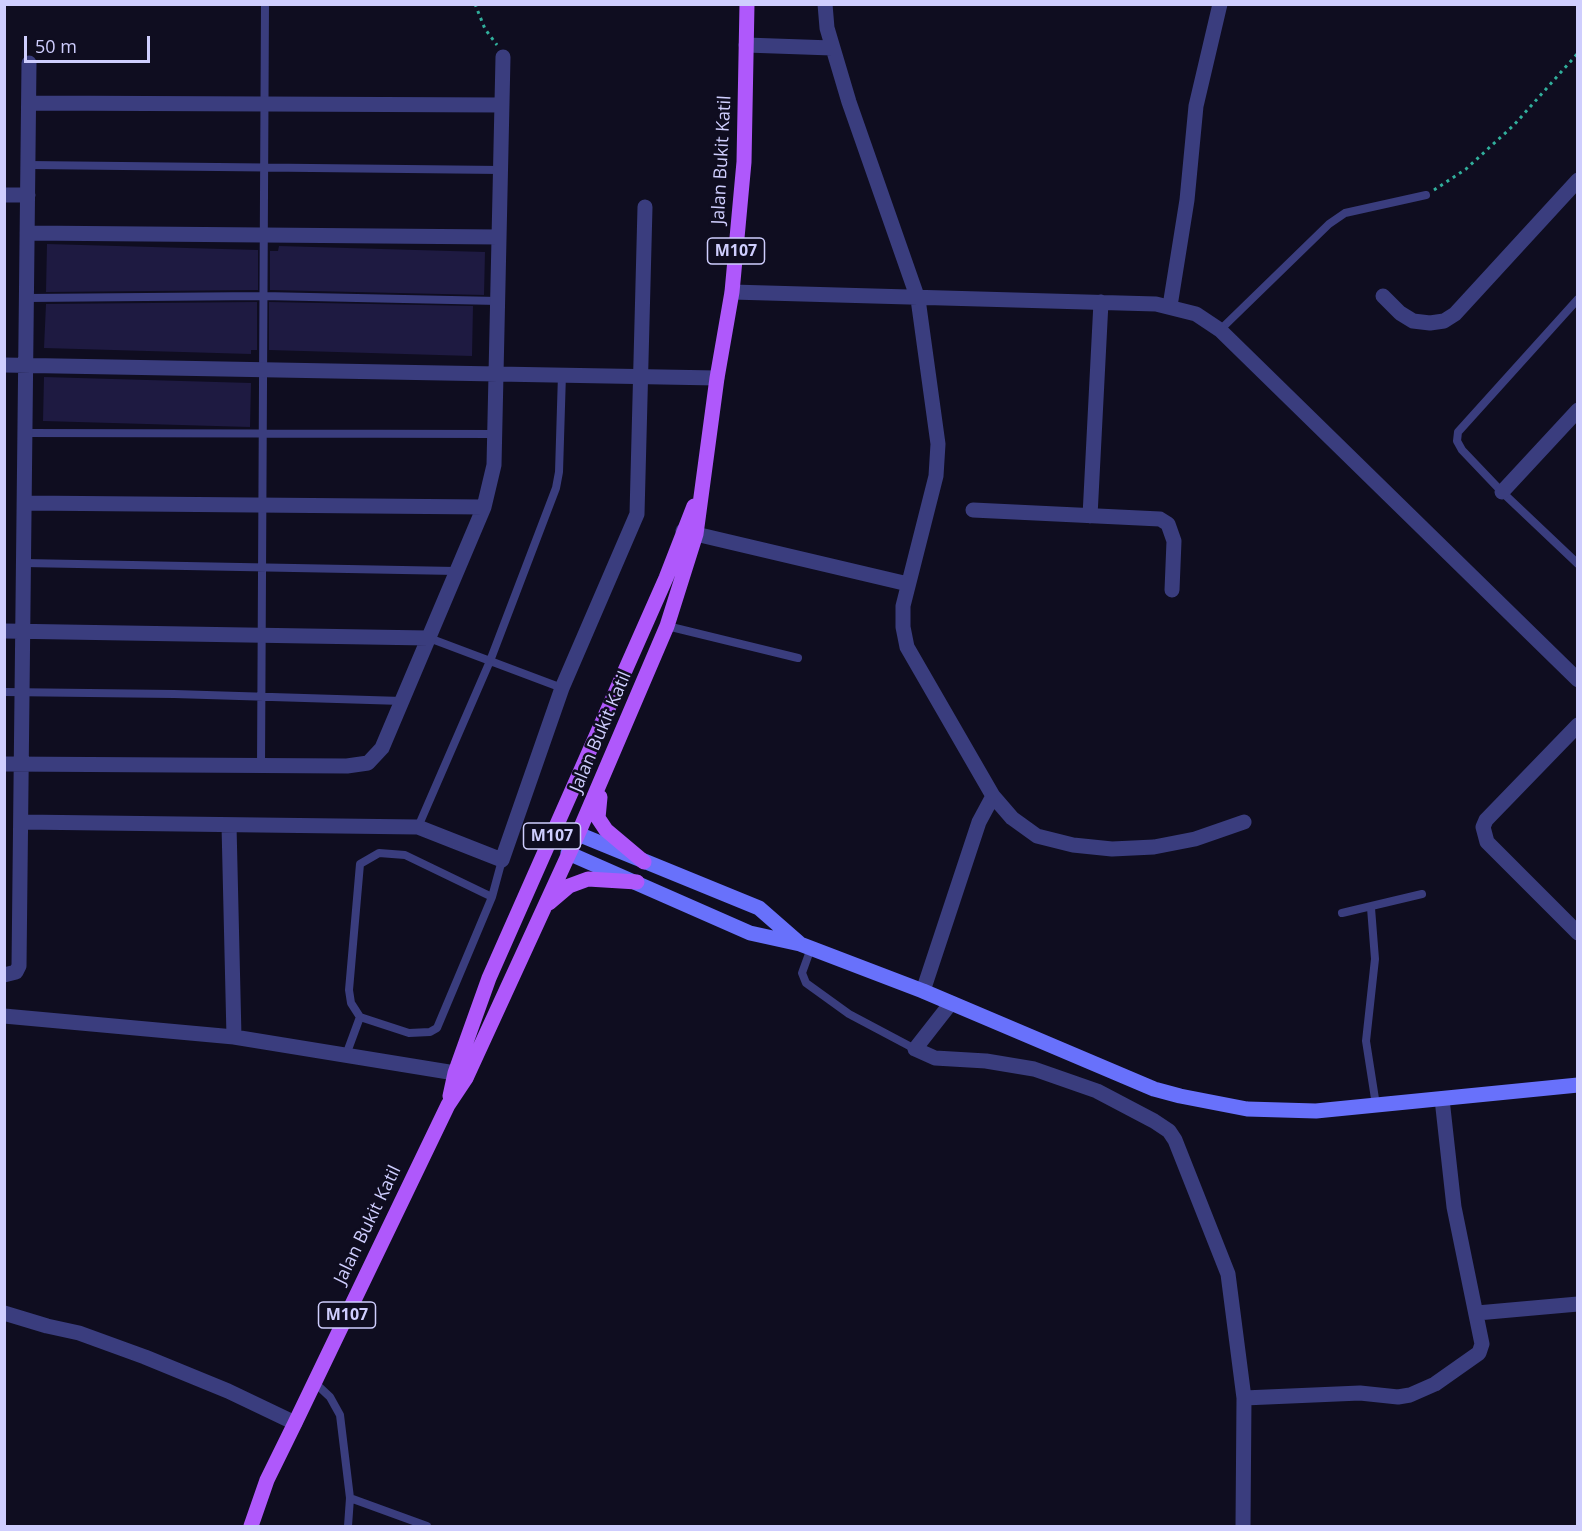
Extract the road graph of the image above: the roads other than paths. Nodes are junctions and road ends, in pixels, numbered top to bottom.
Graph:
1 (265, 4) edge
2 (747, 4) edge
3 (825, 4) edge
4 (1220, 4) edge
5 (746, 45) junction
6 (832, 48) junction
7 (503, 57) road end
8 (29, 63) dead end
9 (29, 103) junction
10 (264, 104) junction
11 (502, 105) junction
12 (28, 165) junction
13 (264, 166) junction
14 (501, 170) junction
15 (1578, 180) edge
16 (4, 195) edge
17 (28, 195) junction
18 (1426, 195) road end
19 (645, 207) dead end
20 (27, 233) junction
21 (263, 236) junction
22 (499, 237) junction
23 (732, 292) junction
24 (263, 296) junction
25 (1383, 296) dead end
26 (27, 298) junction
27 (1578, 299) edge
28 (918, 300) junction
29 (498, 302) junction
30 (1101, 302) junction
31 (1170, 306) junction
32 (1220, 330) junction
33 (4, 365) edge
34 (27, 365) junction
35 (263, 369) junction
36 (496, 373) junction
37 (562, 374) junction
38 (641, 376) junction
39 (717, 378) junction
40 (1578, 410) edge
41 (26, 433) junction
42 (262, 434) junction
43 (495, 434) junction
44 (1502, 492) junction
45 (25, 503) junction
46 (262, 505) junction
47 (484, 507) junction
48 (973, 510) dead end
49 (1090, 516) junction
50 (689, 533) junction
51 (24, 563) junction
52 (1578, 564) edge
53 (262, 568) junction
54 (456, 571) junction
55 (908, 584) junction
56 (1172, 590) dead end
57 (667, 626) junction
58 (4, 631) edge
59 (24, 631) junction
60 (261, 635) junction
61 (428, 638) junction
62 (798, 658) dead end
63 (490, 661) junction
64 (1578, 680) edge
65 (562, 688) junction
66 (4, 692) edge
67 (23, 692) junction
68 (261, 695) junction
69 (402, 701) junction
70 (1578, 725) edge
71 (614, 751) junction
72 (4, 764) edge
73 (22, 764) junction
74 (261, 766) junction
75 (570, 795) junction
76 (993, 796) junction
77 (22, 822) junction
78 (1244, 822) dead end
79 (229, 825) junction
80 (418, 827) junction
81 (570, 843) junction
82 (502, 860) junction
83 (644, 862) junction
84 (533, 878) junction
85 (637, 882) junction
86 (1422, 894) dead end
87 (492, 897) junction
88 (1371, 908) junction
89 (542, 910) junction
90 (1342, 913) dead end
91 (1578, 933) edge
92 (806, 946) junction
93 (4, 975) edge
94 (923, 991) junction
95 (951, 1003) junction
96 (4, 1016) edge
97 (360, 1017) junction
98 (234, 1038) junction
99 (915, 1049) junction
100 (345, 1056) junction
101 (461, 1076) junction
102 (1578, 1085) edge
103 (1442, 1099) junction
104 (1376, 1105) junction
105 (1578, 1304) edge
106 (4, 1313) edge
107 (1477, 1313) junction
108 (314, 1382) junction
109 (1244, 1398) junction
110 (295, 1423) junction
111 (350, 1498) junction
112 (251, 1527) edge
113 (348, 1527) edge
114 (427, 1527) edge
115 (1243, 1527) edge

1 - 10 lane
2 - 5 main road, Jalan Bukit Katil / M107
3 - 6 street
4 - 31 street
5 - 6 street
5 - 23 main road, Jalan Bukit Katil / M107
6 - 28 street
7 - 11 street
8 - 9 street
9 - 10 street
9 - 12 street
10 - 11 street
10 - 13 lane
11 - 14 street
12 - 13 lane
12 - 17 street
13 - 14 lane
13 - 21 lane
14 - 22 street
15 - 25 street
16 - 17 street
17 - 20 street
18 - 32 lane
19 - 38 street
20 - 21 street
20 - 26 street
21 - 22 street
21 - 24 lane
22 - 29 street
23 - 28 street
23 - 39 main road, Jalan Bukit Katil / M107
24 - 26 lane
24 - 29 lane
24 - 35 lane
26 - 34 street
27 - 44 lane
28 - 30 street
28 - 55 street
29 - 36 street
30 - 31 street
30 - 49 street
31 - 32 street
32 - 64 street
33 - 34 street
34 - 35 street
34 - 41 street
35 - 36 street
35 - 42 lane
36 - 37 street
36 - 43 street
37 - 38 street
37 - 63 lane
38 - 39 street
38 - 65 street
39 - 50 main road, Jalan Bukit Katil / M107
40 - 44 street
41 - 42 lane
41 - 45 street
42 - 43 lane
42 - 46 lane
43 - 47 street
44 - 52 lane
45 - 46 street
45 - 51 street
46 - 47 street
46 - 53 lane
47 - 54 street
48 - 49 street
49 - 56 street
50 - 55 street
50 - 57 main road, Jalan Bukit Katil / M107
50 - 75 main road, Jalan Bukit Katil / M107
51 - 53 lane
51 - 59 street
53 - 54 lane
53 - 60 lane
54 - 61 street
55 - 76 street
57 - 62 lane
57 - 71 main road, Jalan Bukit Katil / M107
58 - 59 street
59 - 60 street
59 - 67 street
60 - 61 street
60 - 68 lane
61 - 63 lane
61 - 69 street
63 - 65 lane
63 - 80 lane
65 - 82 street
66 - 67 lane
67 - 68 lane
67 - 73 street
68 - 69 lane
68 - 74 lane
69 - 74 street
70 - 91 street
71 - 81 main road, Jalan Bukit Katil / M107
71 - 83 main road
72 - 73 street
73 - 74 street
73 - 77 street
75 - 81 main road
75 - 84 main road, Jalan Bukit Katil / M107
76 - 78 street
76 - 94 street
77 - 79 street
77 - 93 street
79 - 80 street
79 - 98 street
80 - 82 street
81 - 83 street
81 - 84 main road
81 - 85 street
81 - 89 main road, Jalan Bukit Katil / M107
82 - 87 lane
83 - 92 street
84 - 101 main road, Jalan Bukit Katil / M107
85 - 89 main road
85 - 92 street
86 - 88 lane
87 - 97 lane
87 - 97 lane
88 - 90 lane
88 - 104 lane
89 - 101 main road, Jalan Bukit Katil / M107
92 - 94 street
92 - 99 lane
94 - 95 street
95 - 99 street
95 - 104 street
96 - 98 street
97 - 100 lane
98 - 100 street
99 - 109 street
100 - 101 street
101 - 108 main road, Jalan Bukit Katil / M107
102 - 103 street
103 - 104 street
103 - 107 street
105 - 107 street
106 - 110 street
107 - 109 street
108 - 110 main road, Jalan Bukit Katil / M107
108 - 111 lane
109 - 115 street
110 - 112 main road, Jalan Bukit Katil / M107
111 - 113 lane
111 - 114 lane

